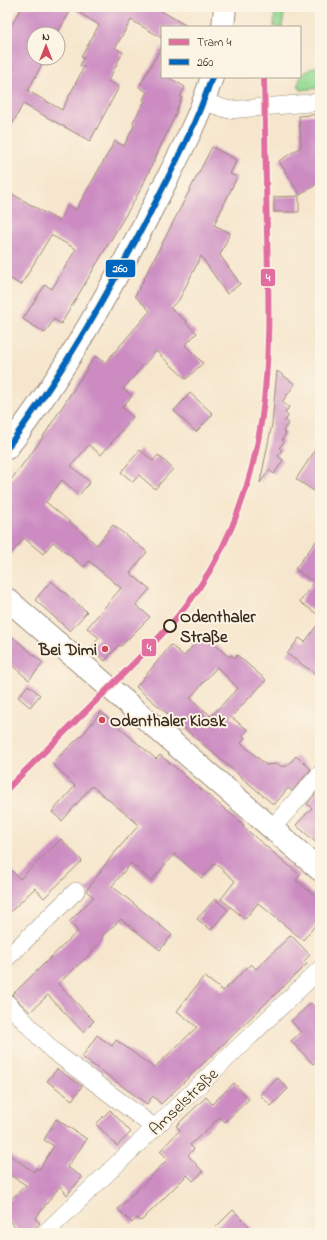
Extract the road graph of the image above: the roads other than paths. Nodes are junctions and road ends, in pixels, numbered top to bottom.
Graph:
1 (225, 7) edge
2 (223, 26) edge
3 (212, 78) edge
4 (202, 101) junction
5 (320, 102) edge
6 (7, 448) edge
7 (7, 599) edge
8 (320, 774) edge
9 (272, 828) junction
10 (320, 870) edge
11 (76, 891) dead end
12 (7, 958) edge
13 (318, 976) edge
14 (7, 1003) edge
15 (155, 1128) junction
16 (45, 1233) edge

1 - 2 main road
3 - 4 main road
4 - 5 street
4 - 6 main road
7 - 9 main road
8 - 9 street
9 - 10 main road
11 - 12 street
13 - 15 street, Amselstraße
14 - 15 street
15 - 16 street, Amselstraße

